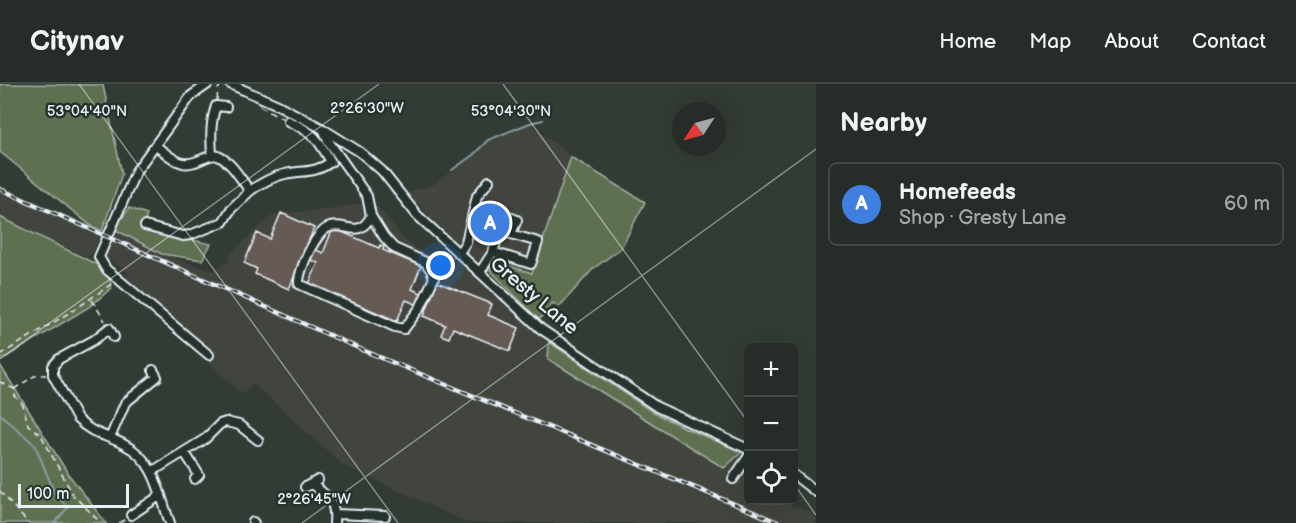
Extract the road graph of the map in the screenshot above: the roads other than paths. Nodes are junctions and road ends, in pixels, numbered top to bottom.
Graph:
1 (208, 84) edge
2 (230, 84) edge
3 (226, 107) dead end
4 (288, 122) dead end
5 (323, 129) junction
6 (155, 146) junction
7 (212, 155) junction
8 (489, 181) dead end
9 (250, 191) junction
10 (371, 216) junction
11 (145, 226) dead end
12 (493, 252) junction
13 (459, 254) junction
14 (480, 272) junction
15 (114, 337) dead end
16 (209, 355) dead end
17 (157, 377) dead end
18 (110, 438) junction
19 (258, 441) dead end
20 (744, 446) edge
21 (184, 453) junction
22 (744, 463) edge
23 (153, 471) junction
24 (199, 476) dead end
25 (798, 478) edge
26 (733, 479) dead end
27 (311, 483) dead end
28 (816, 492) edge
29 (161, 495) junction
30 (335, 514) junction
31 (131, 515) dead end
32 (380, 518) edge
33 (171, 523) edge
34 (334, 523) edge

1 - 6 street
2 - 5 street, Gresty Lane
3 - 7 street
4 - 9 street
5 - 10 street
5 - 13 street, Gresty Lane
6 - 7 street
6 - 16 street
7 - 9 street
8 - 13 street
9 - 11 street
10 - 10 street
12 - 12 street
12 - 14 street
13 - 14 street, Gresty Lane
14 - 20 street, Gresty Lane
15 - 18 street
17 - 18 street
18 - 23 street
19 - 21 street
21 - 23 street
21 - 24 street
22 - 26 street
23 - 29 street
25 - 28 street
27 - 30 street
29 - 31 street
29 - 33 street
30 - 32 street
30 - 34 street

